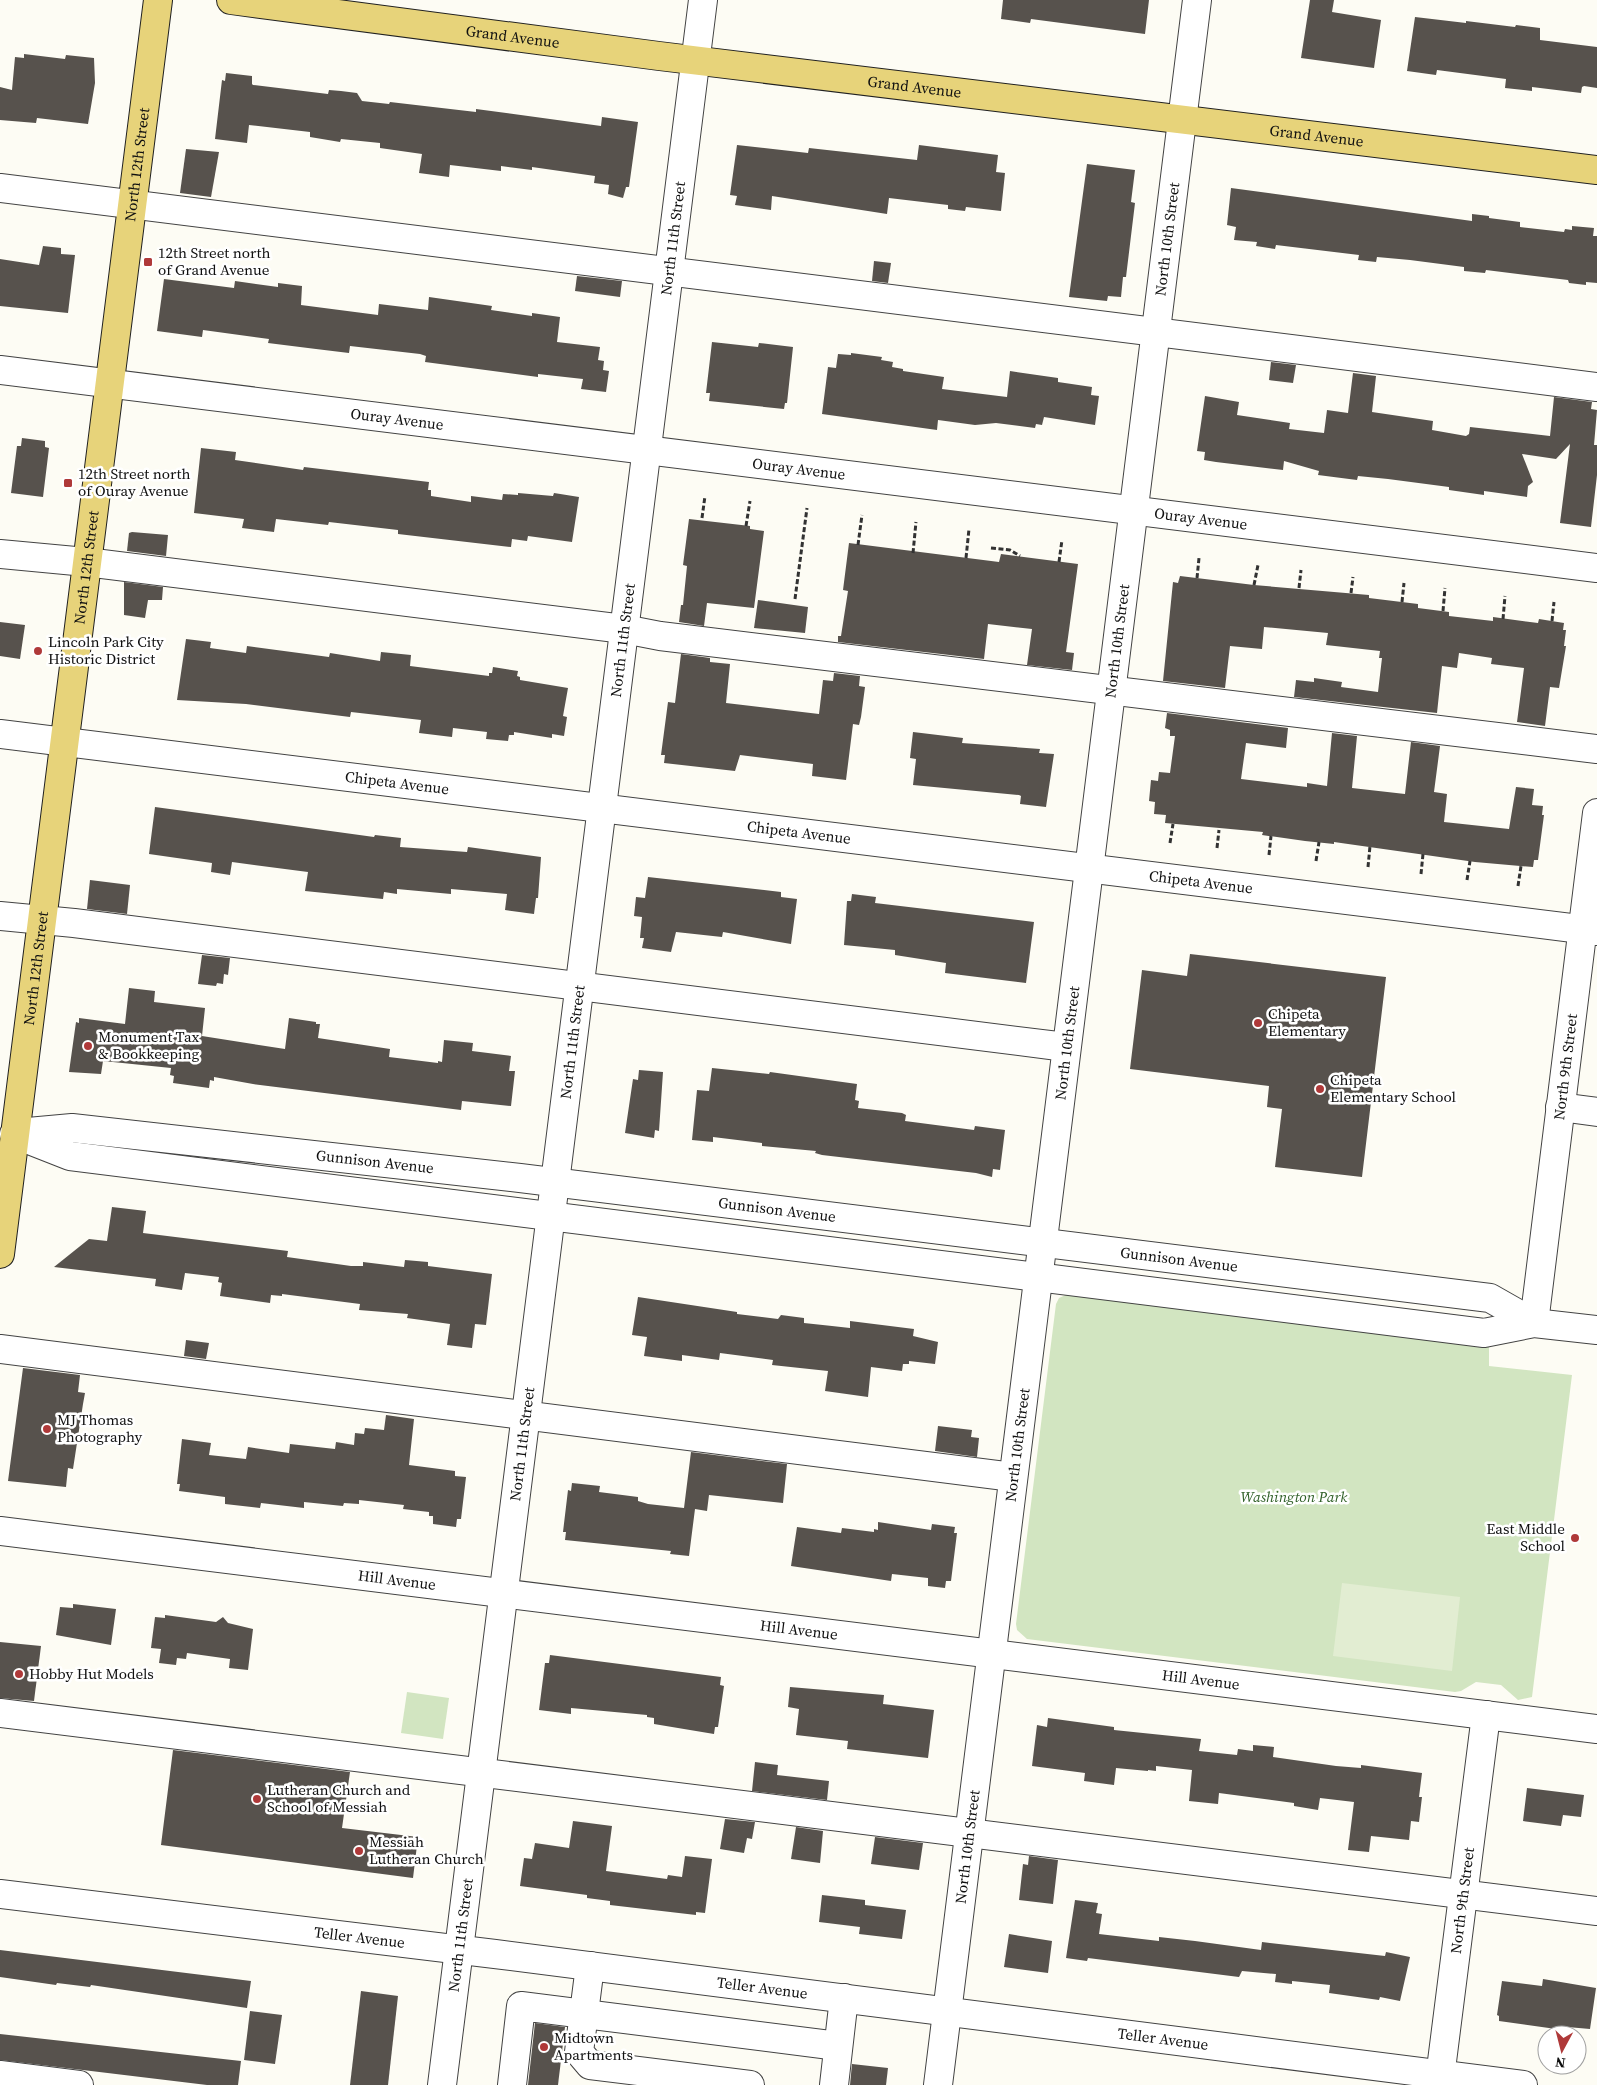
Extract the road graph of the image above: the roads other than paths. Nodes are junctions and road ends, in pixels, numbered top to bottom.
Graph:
1 (158, 0) edge
2 (231, 0) edge
3 (703, 0) edge
4 (1197, 0) edge
5 (696, 60) junction
6 (1182, 118) junction
7 (1597, 170) edge
8 (0, 188) edge
9 (132, 205) junction
10 (669, 271) junction
11 (1156, 332) junction
12 (0, 370) edge
13 (109, 384) junction
14 (1597, 387) edge
15 (646, 450) junction
16 (1133, 511) junction
17 (0, 554) edge
18 (86, 562) junction
19 (1597, 568) edge
20 (624, 629) junction
21 (1111, 689) junction
22 (0, 734) edge
23 (64, 740) junction
24 (1597, 749) edge
25 (602, 807) junction
26 (1597, 813) edge
27 (1088, 868) junction
28 (0, 916) edge
29 (41, 919) junction
30 (1590, 930) edge
31 (579, 986) junction
32 (1066, 1048) junction
33 (1560, 1107) junction
34 (1597, 1112) edge
35 (7, 1133) edge
36 (554, 1183) junction
37 (550, 1217) junction
38 (1042, 1243) junction
39 (0, 1254) edge
40 (1038, 1278) junction
41 (1534, 1322) junction
42 (1597, 1330) edge
43 (0, 1349) edge
44 (525, 1415) junction
45 (1013, 1477) junction
46 (0, 1531) edge
47 (503, 1593) junction
48 (991, 1654) junction
49 (0, 1713) edge
50 (1486, 1715) junction
51 (1597, 1729) edge
52 (481, 1772) junction
53 (968, 1834) junction
54 (0, 1894) edge
55 (1463, 1894) junction
56 (1597, 1911) edge
57 (459, 1950) junction
58 (590, 1966) junction
59 (844, 1998) junction
60 (947, 2011) junction
61 (584, 2013) junction
62 (838, 2046) junction
63 (0, 2075) edge
64 (1440, 2080) edge
65 (79, 2085) edge
66 (442, 2085) edge
67 (512, 2085) edge
68 (750, 2085) edge
69 (834, 2085) edge
70 (938, 2085) edge
71 (1524, 2085) edge

1 - 9 main road, North 12th Street
2 - 5 main road, Grand Avenue
3 - 5 street, North 11th Street
4 - 6 street, North 10th Street
5 - 6 main road, Grand Avenue
5 - 10 street, North 11th Street
6 - 7 main road, Grand Avenue
6 - 11 street, North 10th Street
8 - 9 street
9 - 10 street
9 - 13 main road, North 12th Street
10 - 11 street
10 - 15 street, North 11th Street
11 - 14 street
11 - 16 street, North 10th Street
12 - 13 street, Ouray Avenue
13 - 15 street, Ouray Avenue
13 - 18 main road, North 12th Street
15 - 16 street, Ouray Avenue
15 - 20 street, North 11th Street
16 - 19 street, Ouray Avenue
16 - 21 street, North 10th Street
17 - 18 street
18 - 20 street
18 - 23 main road, North 12th Street
20 - 21 street
20 - 25 street, North 11th Street
21 - 24 street
21 - 27 street, North 10th Street
22 - 23 street, Chipeta Avenue
23 - 25 street, Chipeta Avenue
23 - 29 main road, North 12th Street
25 - 27 street, Chipeta Avenue
25 - 31 street, North 11th Street
26 - 30 street, North 9th Street
27 - 30 street, Chipeta Avenue
27 - 32 street, North 10th Street
28 - 29 street
29 - 31 street
29 - 35 main road, North 12th Street
30 - 33 street, North 9th Street
31 - 32 street
31 - 36 street, North 11th Street
32 - 38 street, North 10th Street
33 - 34 street
33 - 41 street, North 9th Street
35 - 36 street, Gunnison Avenue
35 - 37 street, Gunnison Avenue
35 - 39 main road, North 12th Street
36 - 37 street, North 11th Street
36 - 38 street, Gunnison Avenue
37 - 40 street, Gunnison Avenue
37 - 44 street, North 11th Street
38 - 40 street, North 10th Street
38 - 41 street, Gunnison Avenue
40 - 41 street, Gunnison Avenue
40 - 45 street, North 10th Street
41 - 42 street, Gunnison Avenue
43 - 44 street
44 - 45 street
44 - 47 street, North 11th Street
45 - 48 street, North 10th Street
46 - 47 street, Hill Avenue
47 - 48 street, Hill Avenue
47 - 52 street, North 11th Street
48 - 50 street, Hill Avenue
48 - 53 street, North 10th Street
49 - 52 street
50 - 51 street, Hill Avenue
50 - 55 street, North 9th Street
52 - 53 street
52 - 57 street, North 11th Street
53 - 55 street
53 - 60 street, North 10th Street
54 - 57 street, Teller Avenue
55 - 56 street
55 - 64 street, North 9th Street
57 - 58 street, Teller Avenue
57 - 66 street, North 11th Street
58 - 59 street, Teller Avenue
58 - 61 street
59 - 60 street, Teller Avenue
59 - 62 street
60 - 64 street, Teller Avenue
60 - 70 street, North 10th Street
61 - 62 street
61 - 67 street
61 - 68 street
62 - 69 street
63 - 65 street
64 - 71 street, Teller Avenue

